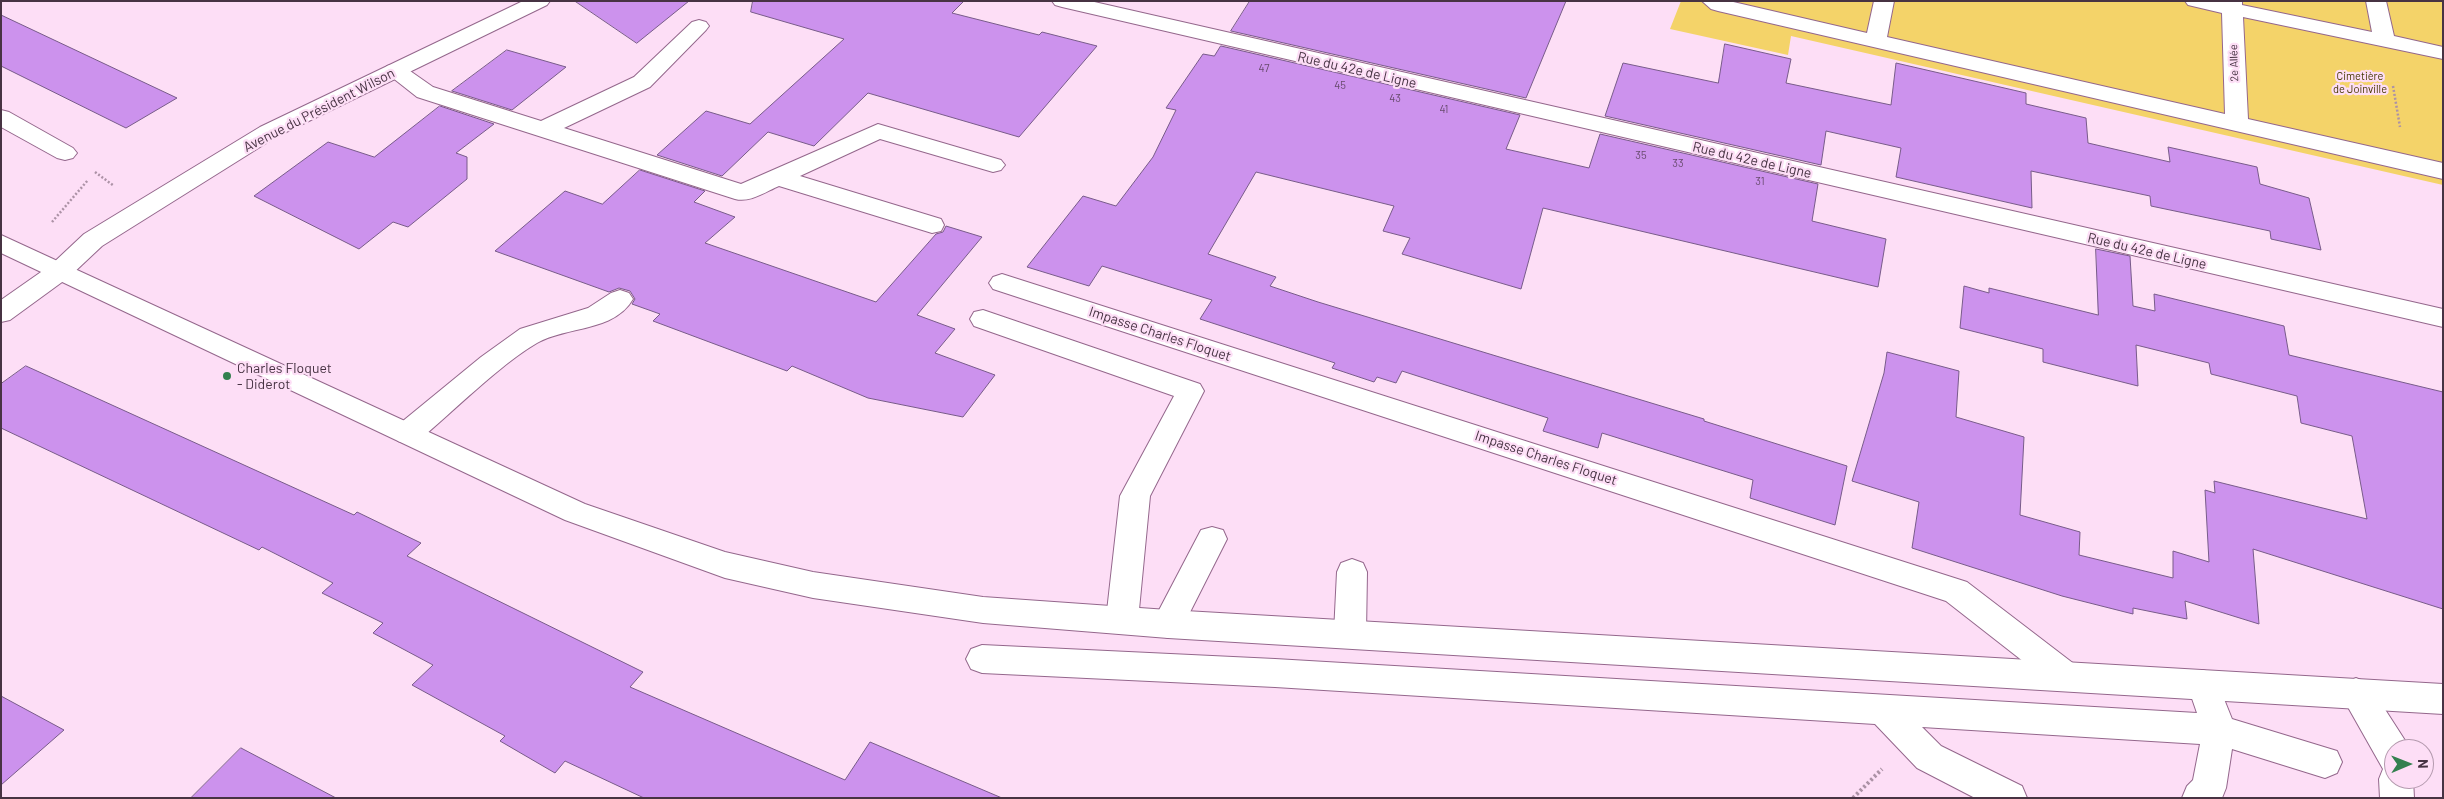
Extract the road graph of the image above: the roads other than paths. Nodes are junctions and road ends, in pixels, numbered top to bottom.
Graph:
1 (540, 1) edge
2 (1062, 1) edge
3 (1712, 1) edge
4 (1884, 1) edge
5 (2195, 1) edge
6 (2376, 1) edge
7 (2232, 5) edge
8 (699, 26) dead end
9 (1876, 41) junction
10 (2384, 41) junction
11 (2443, 53) edge
12 (395, 71) junction
13 (1, 117) edge
14 (2237, 124) junction
15 (544, 129) junction
16 (65, 153) dead end
17 (993, 165) dead end
18 (2443, 171) edge
19 (777, 177) junction
20 (932, 225) dead end
21 (1, 243) edge
22 (60, 271) junction
23 (1002, 283) dead end
24 (620, 299) dead end
25 (1, 314) edge
26 (2443, 318) edge
27 (983, 319) dead end
28 (408, 433) junction
29 (1212, 538) dead end
30 (1352, 572) dead end
31 (1122, 620) junction
32 (1168, 624) junction
33 (1350, 633) junction
34 (982, 659) dead end
35 (2067, 677) junction
36 (2203, 684) junction
37 (2356, 693) junction
38 (2443, 699) edge
39 (1882, 709) junction
40 (2219, 730) junction
41 (2385, 739) edge
42 (2325, 762) dead end
43 (2010, 798) edge
44 (2199, 798) edge

1 - 12 street, Avenue du Président Wilson
2 - 26 street, Rue du 42e de Ligne
3 - 9 street
4 - 9 street
5 - 7 street
6 - 10 street
7 - 10 street
7 - 14 street, 2e Allée
8 - 15 street
9 - 14 street
10 - 11 street
12 - 15 street
12 - 22 street, Avenue du Président Wilson
13 - 16 street
14 - 18 street
15 - 19 street
17 - 19 street
19 - 20 street
21 - 22 street
22 - 25 street, Avenue du Président Wilson
22 - 28 street
23 - 35 street, Impasse Charles Floquet
24 - 28 street
27 - 31 street
28 - 31 street
29 - 32 street
30 - 33 street
31 - 32 street
32 - 33 street
33 - 35 street
34 - 39 street
35 - 36 street
36 - 37 street
36 - 40 street
37 - 38 street
37 - 41 street
39 - 40 street
39 - 43 street
40 - 42 street
40 - 44 street

